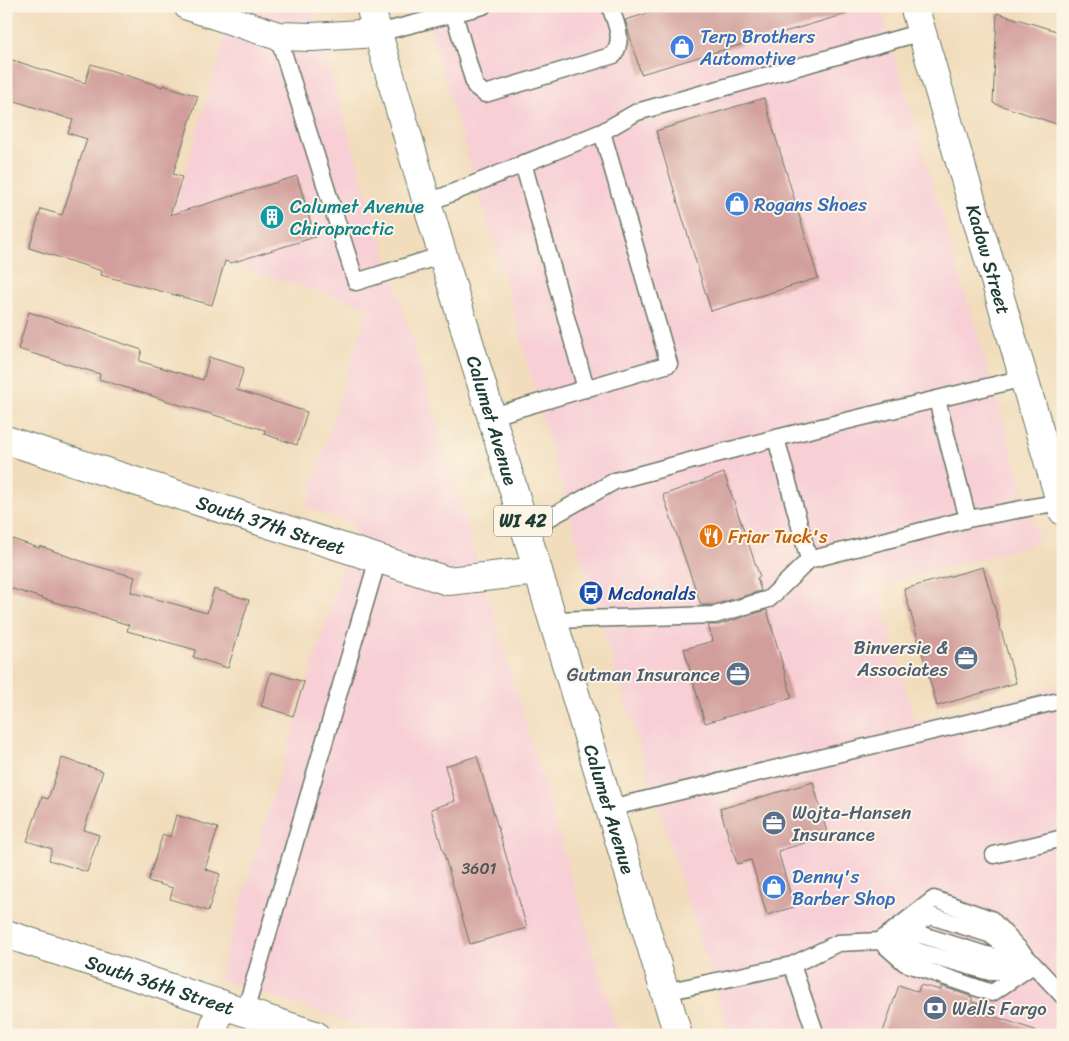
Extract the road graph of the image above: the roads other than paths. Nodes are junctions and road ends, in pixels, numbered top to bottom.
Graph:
1 (188, 6) edge
2 (370, 6) edge
3 (483, 6) edge
4 (610, 6) edge
5 (914, 6) edge
6 (454, 14) junction
7 (922, 32) junction
8 (378, 33) junction
9 (278, 36) junction
10 (602, 132) junction
11 (523, 163) junction
12 (427, 203) junction
13 (443, 255) junction
14 (1024, 378) junction
15 (586, 389) junction
16 (937, 400) junction
17 (493, 416) junction
18 (776, 438) junction
19 (6, 440) edge
20 (1062, 506) edge
21 (968, 519) junction
22 (526, 530) junction
23 (378, 559) junction
24 (809, 560) junction
25 (538, 571) junction
26 (553, 620) junction
27 (1063, 700) edge
28 (610, 808) junction
29 (1063, 838) edge
30 (994, 855) dead end
31 (6, 934) edge
32 (880, 941) junction
33 (792, 965) junction
34 (1033, 965) junction
35 (665, 992) junction
36 (1063, 996) edge
37 (233, 1008) junction
38 (212, 1035) edge
39 (315, 1035) edge
40 (678, 1035) edge
41 (816, 1035) edge

1 - 9 street
2 - 8 street, Calumet Avenue / WI 42
3 - 6 lane
4 - 6 lane
5 - 7 street, Kadow Street
6 - 8 lane
7 - 10 lane
7 - 14 street, Kadow Street
8 - 9 street
8 - 12 street, Calumet Avenue / WI 42
9 - 13 lane
10 - 11 lane
10 - 15 lane
11 - 12 lane
11 - 15 lane
12 - 13 street, Calumet Avenue / WI 42
13 - 17 street, Calumet Avenue / WI 42
14 - 16 lane
14 - 20 street, Kadow Street
15 - 17 lane
16 - 18 lane
16 - 21 lane
17 - 22 street, Calumet Avenue / WI 42
18 - 22 lane
18 - 24 lane
19 - 23 street, South 37th Street
20 - 21 lane
21 - 24 lane
22 - 25 street, Calumet Avenue / WI 42
23 - 25 street, South 37th Street
23 - 37 lane
24 - 26 lane
25 - 26 street, Calumet Avenue / WI 42
26 - 28 street, Calumet Avenue / WI 42
27 - 28 lane
28 - 35 street, Calumet Avenue / WI 42
29 - 30 lane
31 - 37 street, South 36th Street
32 - 33 lane
32 - 34 lane
32 - 34 lane
32 - 34 lane
33 - 35 lane
33 - 41 lane
34 - 36 lane
35 - 40 street, Calumet Avenue / WI 42
37 - 38 street
37 - 39 street, South 36th Street

